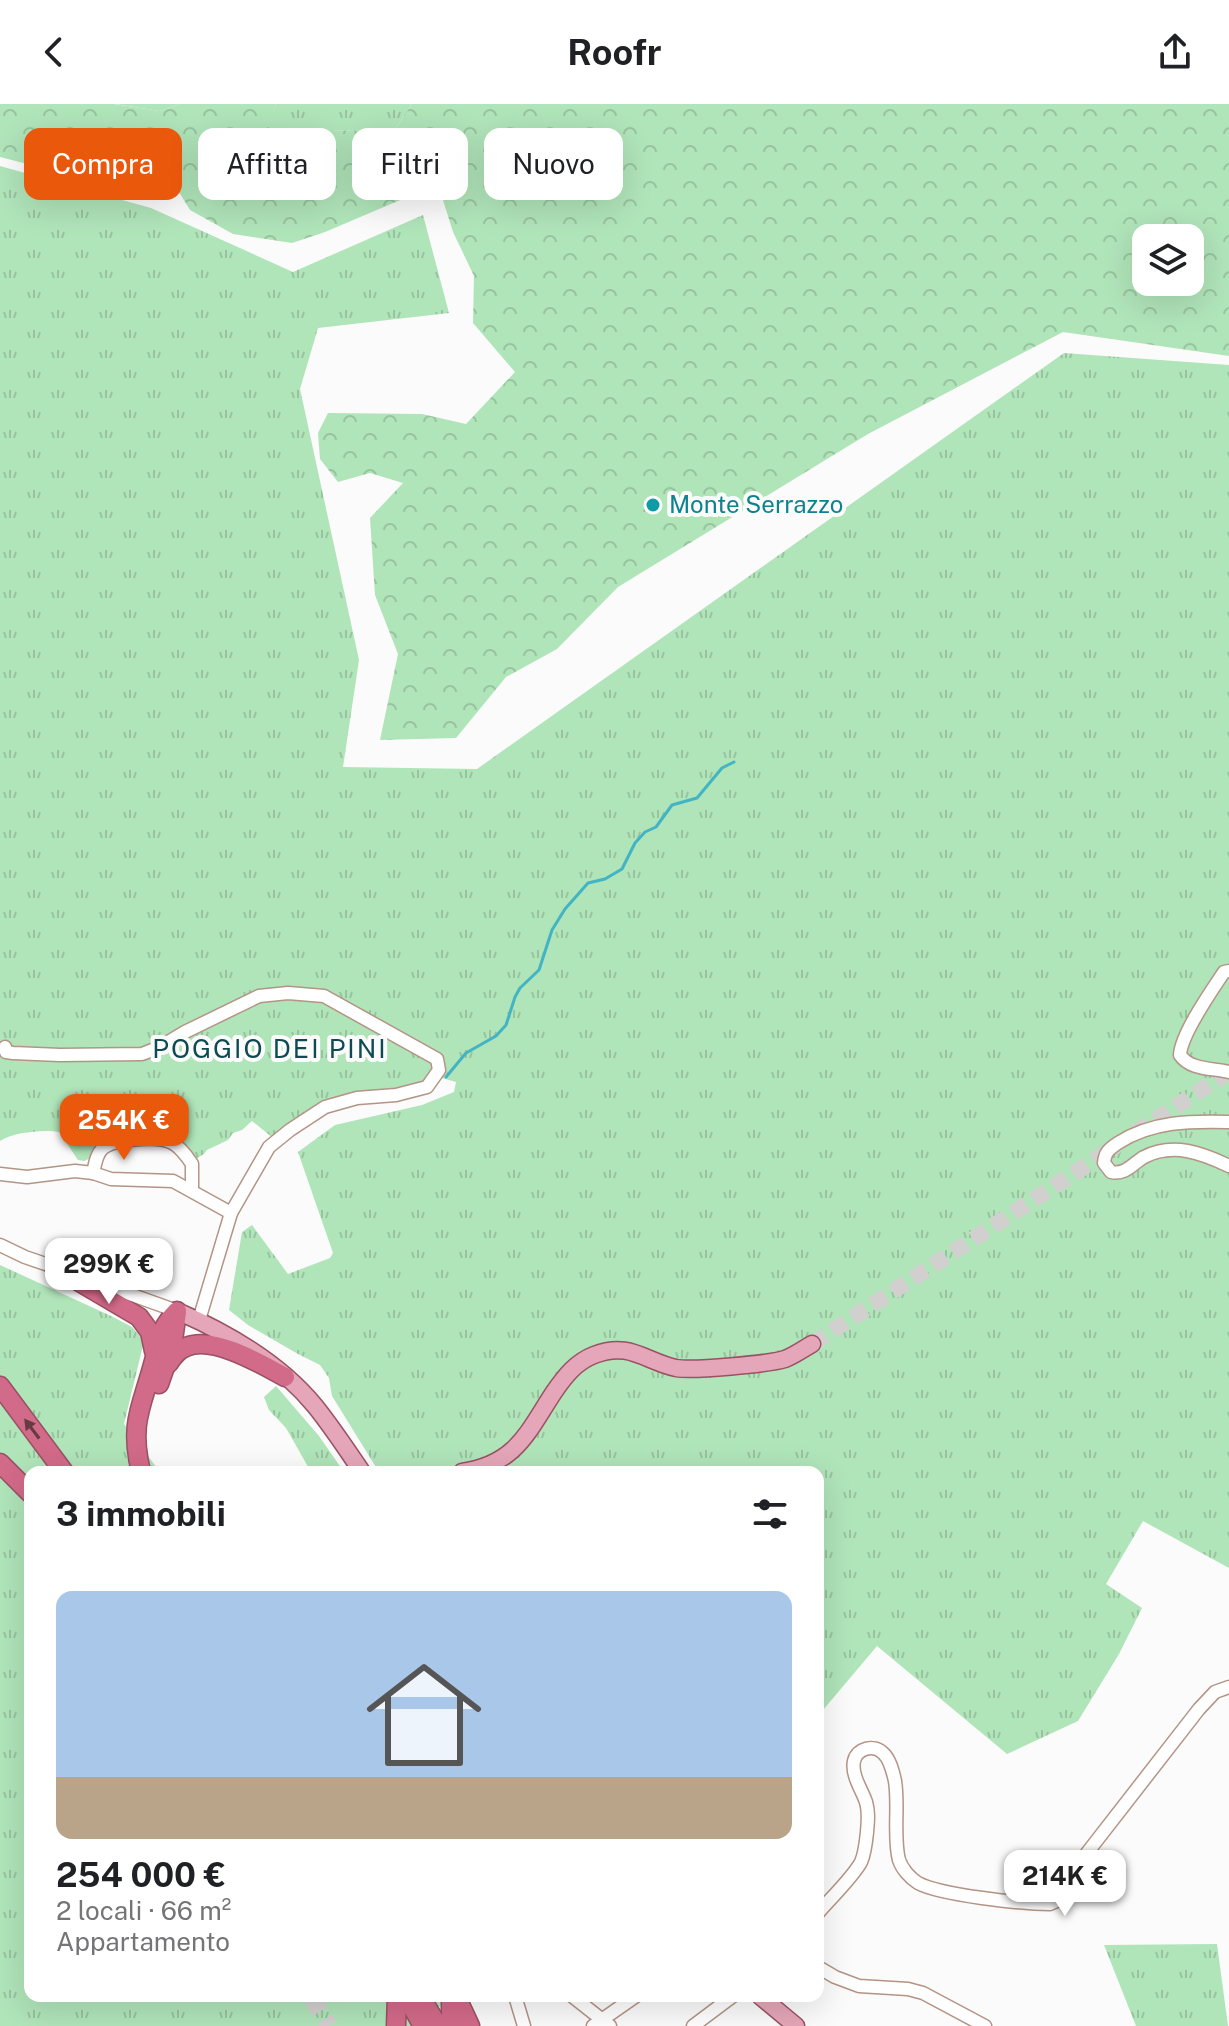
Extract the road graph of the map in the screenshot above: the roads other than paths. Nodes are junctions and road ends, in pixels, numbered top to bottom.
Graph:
1 (1229, 971) edge
2 (5, 1047) dead end
3 (1229, 1072) edge
4 (1229, 1122) edge
5 (1229, 1166) edge
6 (93, 1173) junction
7 (0, 1174) edge
8 (192, 1190) junction
9 (231, 1213) junction
10 (0, 1245) edge
11 (54, 1267) junction
12 (177, 1311) junction
13 (199, 1320) junction
14 (812, 1344) tunnel mouth
15 (160, 1364) junction
16 (285, 1377) junction
17 (0, 1386) edge
18 (0, 1463) edge
19 (60, 1466) edge
20 (140, 1466) edge
21 (152, 1466) edge
22 (358, 1466) edge
23 (486, 1466) edge
24 (24, 1487) edge
25 (1229, 1687) edge
26 (824, 1906) edge
27 (824, 1971) edge
28 (397, 2002) edge
29 (409, 2002) edge
30 (424, 2002) edge
31 (453, 2002) edge
32 (456, 2002) edge
33 (517, 2002) edge
34 (578, 2002) edge
35 (629, 2002) edge
36 (726, 2002) edge
37 (755, 2002) edge
38 (767, 2002) edge
39 (781, 2002) edge
40 (602, 2024) edge
41 (396, 2026) edge
42 (423, 2026) edge
43 (438, 2026) edge
44 (451, 2026) edge
45 (470, 2026) edge
46 (524, 2026) edge
47 (693, 2026) edge
48 (784, 2026) edge
49 (796, 2026) edge
50 (810, 2026) edge
51 (985, 2026) edge

1 - 3 street
2 - 9 street
4 - 5 street
6 - 7 street
6 - 8 street
6 - 8 street
8 - 9 street
9 - 13 street
10 - 11 street
11 - 12 street
11 - 15 highway
12 - 13 main road
12 - 15 highway
13 - 16 main road
14 - 23 main road
15 - 16 highway
15 - 20 highway
15 - 21 highway
16 - 22 main road
19 -> 17 highway
18 - 24 highway
25 - 26 street
27 - 51 street
28 - 41 highway
29 - 42 highway
30 - 43 highway
31 - 44 highway
32 - 45 highway
33 - 46 street
34 - 40 street
35 - 40 street
36 - 47 street
37 - 48 street
38 - 49 main road
39 - 50 main road

